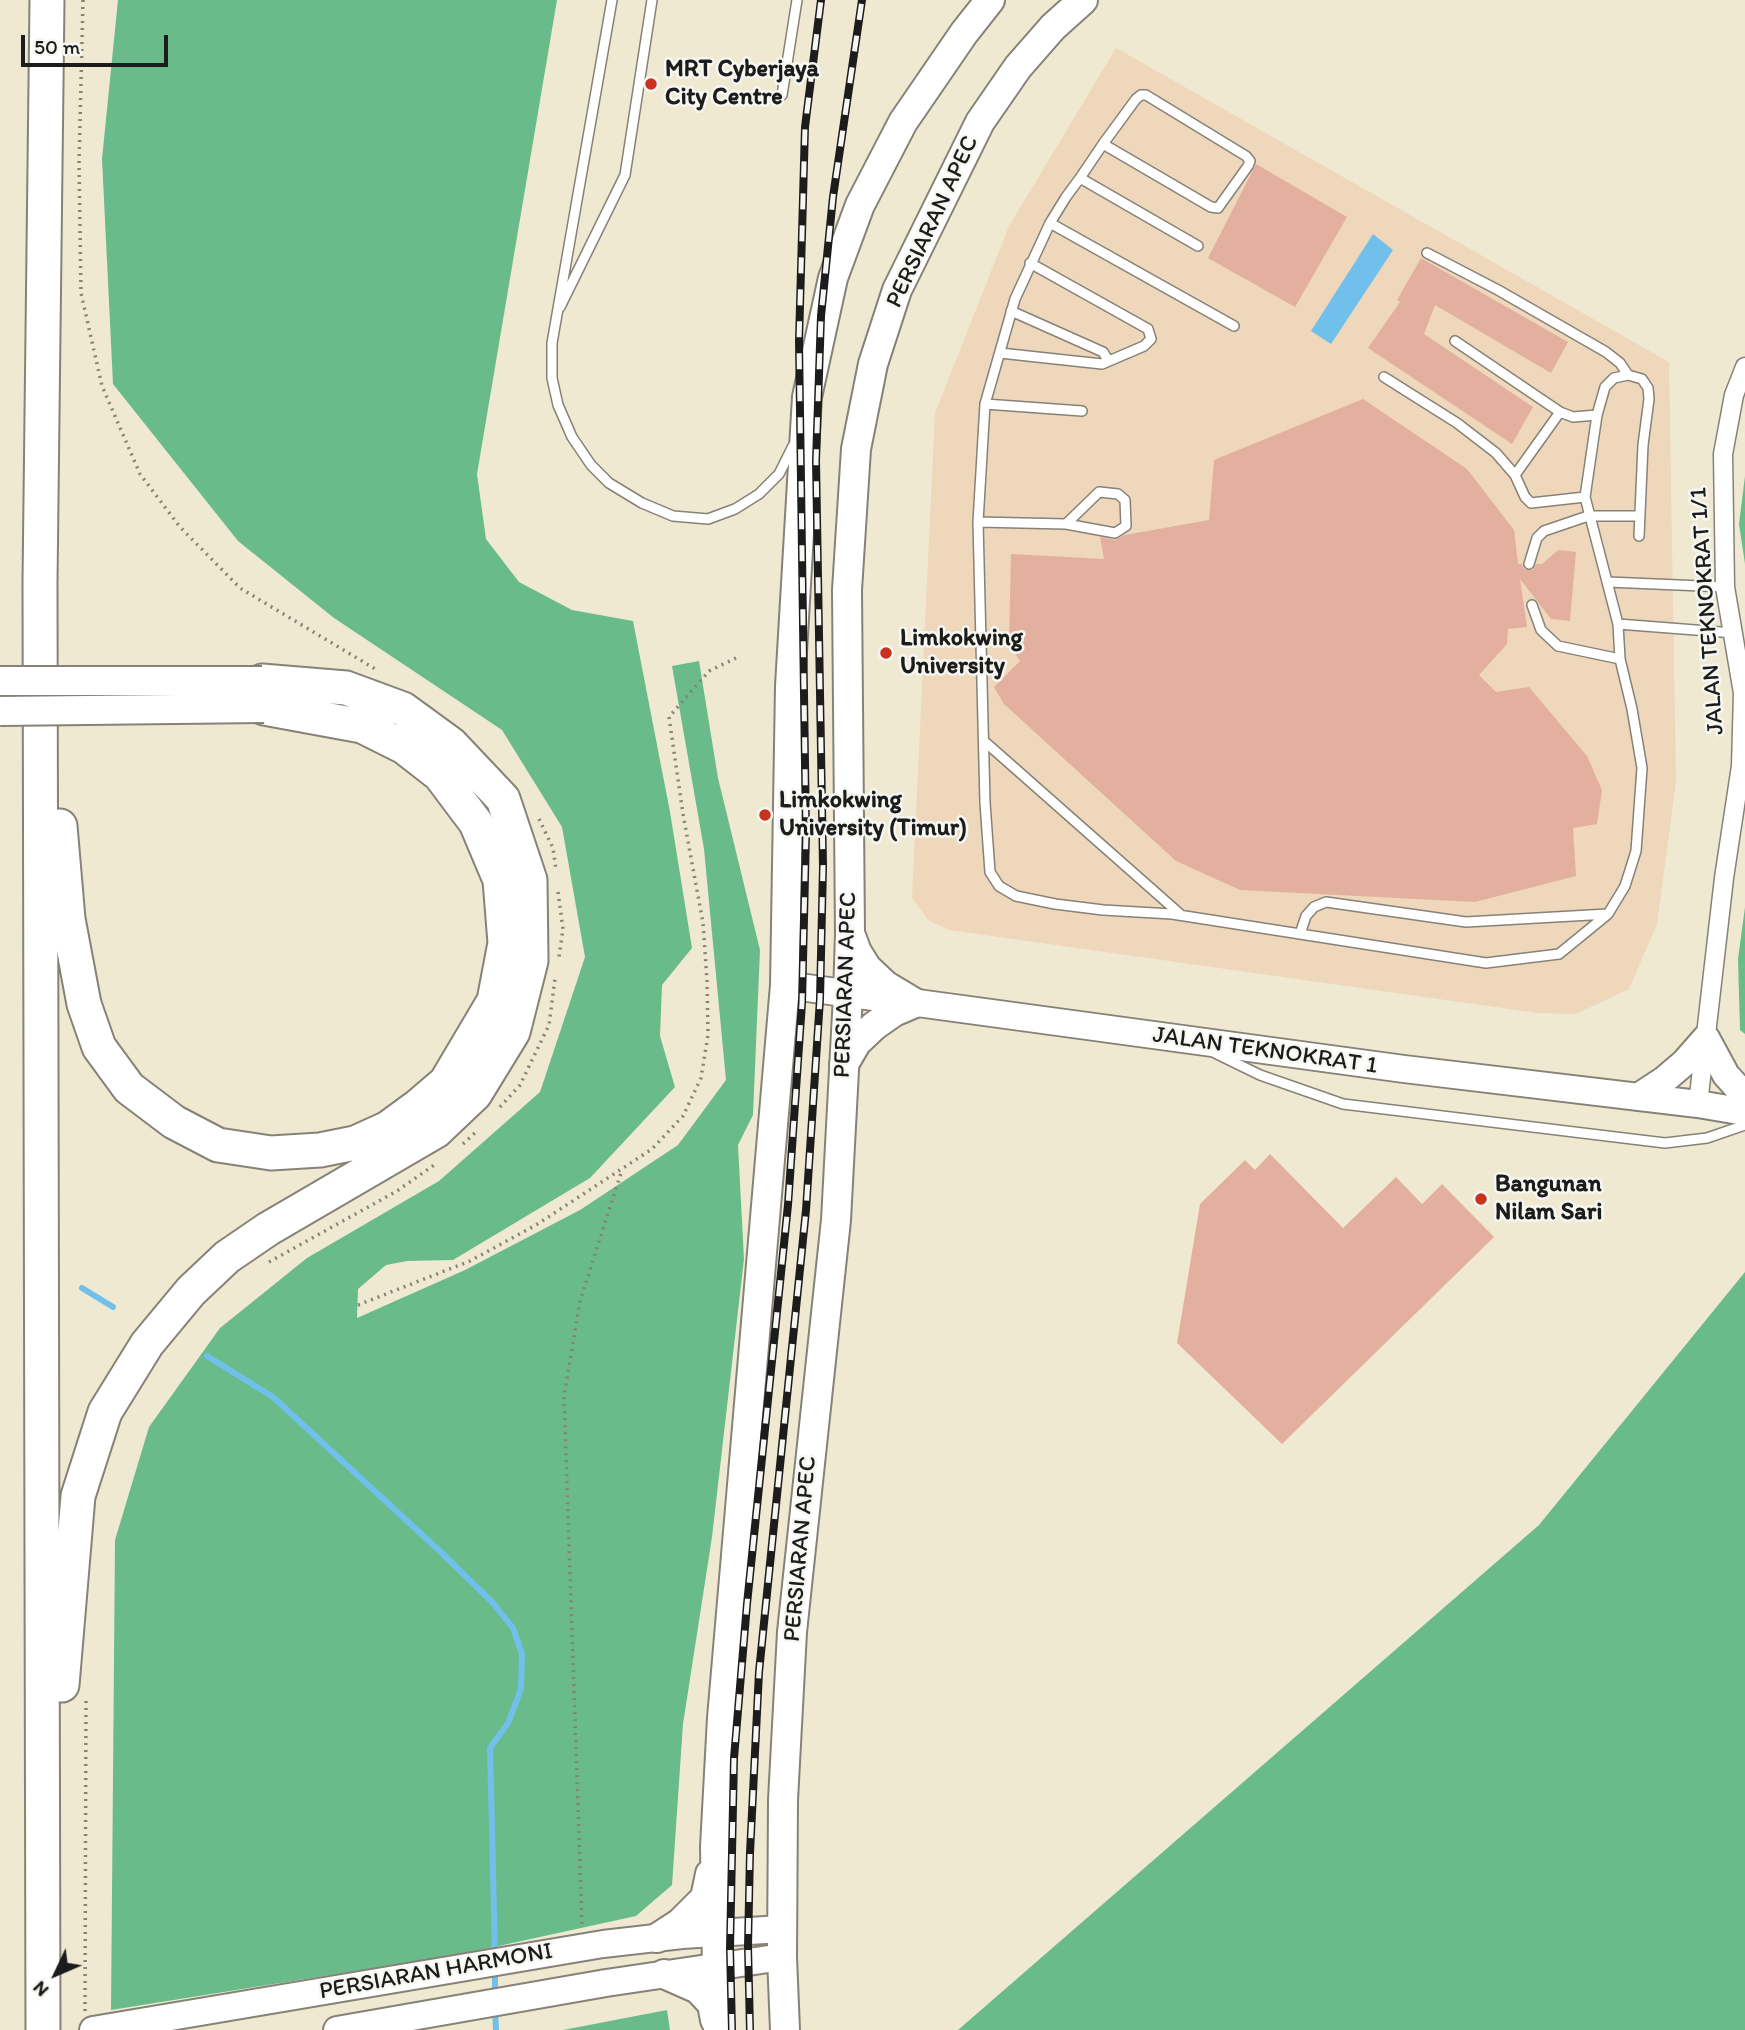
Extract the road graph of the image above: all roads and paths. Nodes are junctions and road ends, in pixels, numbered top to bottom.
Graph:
1 (47, 0) edge
2 (83, 0) edge
3 (612, 0) edge
4 (652, 0) edge
5 (797, 0) edge
6 (990, 0) edge
7 (1083, 0) edge
8 (782, 94) dead end
9 (1104, 145) junction
10 (1080, 178) junction
11 (1050, 223) junction
12 (1198, 246) dead end
13 (1427, 253) dead end
14 (1030, 263) junction
15 (1011, 311) junction
16 (555, 316) junction
17 (1234, 326) dead end
18 (1455, 341) dead end
19 (1000, 353) junction
20 (1108, 360) junction
21 (1745, 367) edge
22 (1628, 376) junction
23 (1384, 377) dead end
24 (807, 397) junction
25 (985, 404) junction
26 (1082, 411) dead end
27 (1560, 412) junction
28 (1597, 415) junction
29 (1516, 475) junction
30 (1585, 497) junction
31 (1588, 516) junction
32 (1639, 516) junction
33 (978, 522) junction
34 (1066, 524) junction
35 (1639, 536) dead end
36 (1529, 564) dead end
37 (1608, 582) junction
38 (40, 583) junction
39 (1726, 587) junction
40 (1532, 605) dead end
41 (1618, 624) junction
42 (1734, 633) junction
43 (738, 657) dead end
44 (1620, 659) junction
45 (381, 671) dead end
46 (0, 681) edge
47 (263, 694) junction
48 (0, 711) edge
49 (984, 741) junction
50 (536, 813) dead end
51 (556, 875) dead end
52 (558, 889) dead end
53 (1608, 914) junction
54 (1182, 915) junction
55 (850, 934) junction
56 (1300, 934) junction
57 (559, 957) dead end
58 (557, 970) dead end
59 (785, 985) junction
60 (848, 995) junction
61 (915, 1003) junction
62 (1706, 1038) junction
63 (1189, 1041) junction
64 (843, 1066) junction
65 (1745, 1096) edge
66 (1638, 1097) junction
67 (1698, 1104) junction
68 (495, 1112) dead end
69 (1745, 1112) edge
70 (486, 1121) dead end
71 (1745, 1125) edge
72 (459, 1147) dead end
73 (439, 1161) dead end
74 (623, 1168) junction
75 (269, 1262) dead end
76 (358, 1305) dead end
77 (86, 1684) dead end
78 (716, 1847) junction
79 (44, 1912) junction
80 (782, 1929) junction
81 (716, 1933) junction
82 (657, 1938) junction
83 (593, 1945) junction
84 (782, 1957) junction
85 (718, 1967) junction
86 (664, 1975) junction
87 (89, 2024) edge
88 (43, 2030) edge
89 (337, 2030) edge
90 (717, 2030) edge
91 (785, 2030) edge

1 - 38 highway
2 - 45 path
3 - 16 lane
4 - 16 lane
5 - 8 lane
6 - 24 main road
7 - 55 main road, PERSIARAN APEC
9 - 9 lane
9 - 10 lane
10 - 11 lane
10 - 12 lane
11 - 14 lane
11 - 17 lane
13 - 22 lane
14 - 15 lane
14 - 20 lane
15 - 19 lane
15 - 20 lane
16 - 24 lane
18 - 27 lane
19 - 20 lane
19 - 25 lane
21 - 39 street, JALAN TEKNOKRAT 1/1
22 - 28 lane
22 - 32 lane
23 - 29 lane
24 - 59 main road
25 - 26 lane
25 - 33 lane
27 - 28 lane
27 - 29 lane
28 - 30 lane
29 - 30 lane
30 - 31 lane
31 - 32 lane
31 - 36 lane
31 - 37 lane
32 - 35 lane
33 - 34 lane
33 - 49 lane
34 - 34 lane
37 - 39 lane
37 - 41 lane
38 - 47 highway
38 - 79 highway
39 - 42 street, JALAN TEKNOKRAT 1/1
40 - 44 lane
41 - 42 lane
41 - 44 lane
42 - 62 street, JALAN TEKNOKRAT 1/1
43 - 74 path
44 - 53 lane
46 - 47 main road, bridge
47 - 48 main road, bridge
47 - 79 highway
49 - 54 lane
49 - 54 lane
50 - 51 path
52 - 57 path
53 - 56 lane
53 - 56 lane
54 - 56 lane
55 - 60 main road, PERSIARAN APEC
55 - 61 main road
58 - 68 path
59 - 60 main road, JALAN TEKNOKRAT 1
59 - 78 main road
60 - 61 main road, JALAN TEKNOKRAT 1
60 - 64 main road, PERSIARAN APEC
61 - 63 main road, JALAN TEKNOKRAT 1
61 - 64 main road
62 - 65 main road
62 - 66 main road
62 - 67 street, JALAN TEKNOKRAT 1/1
63 - 66 main road, JALAN TEKNOKRAT 1
63 - 71 lane
64 - 80 main road, PERSIARAN APEC
66 - 67 main road, JALAN TEKNOKRAT 1
67 - 69 main road, JALAN TEKNOKRAT 1
70 - 72 path
73 - 75 path
74 - 76 path
74 - 83 path
77 - 87 path
78 - 81 main road
78 - 82 main road
79 - 88 highway
80 - 81 main road, PERSIARAN HARMONI
80 - 84 main road, PERSIARAN APEC
81 - 82 main road, PERSIARAN HARMONI
81 - 85 main road
82 - 83 main road, PERSIARAN HARMONI
83 - 87 main road, PERSIARAN HARMONI
84 - 85 main road, PERSIARAN HARMONI
84 - 91 main road, PERSIARAN APEC
85 - 86 main road, PERSIARAN HARMONI
85 - 90 main road
86 - 89 main road, PERSIARAN HARMONI
86 - 90 main road

